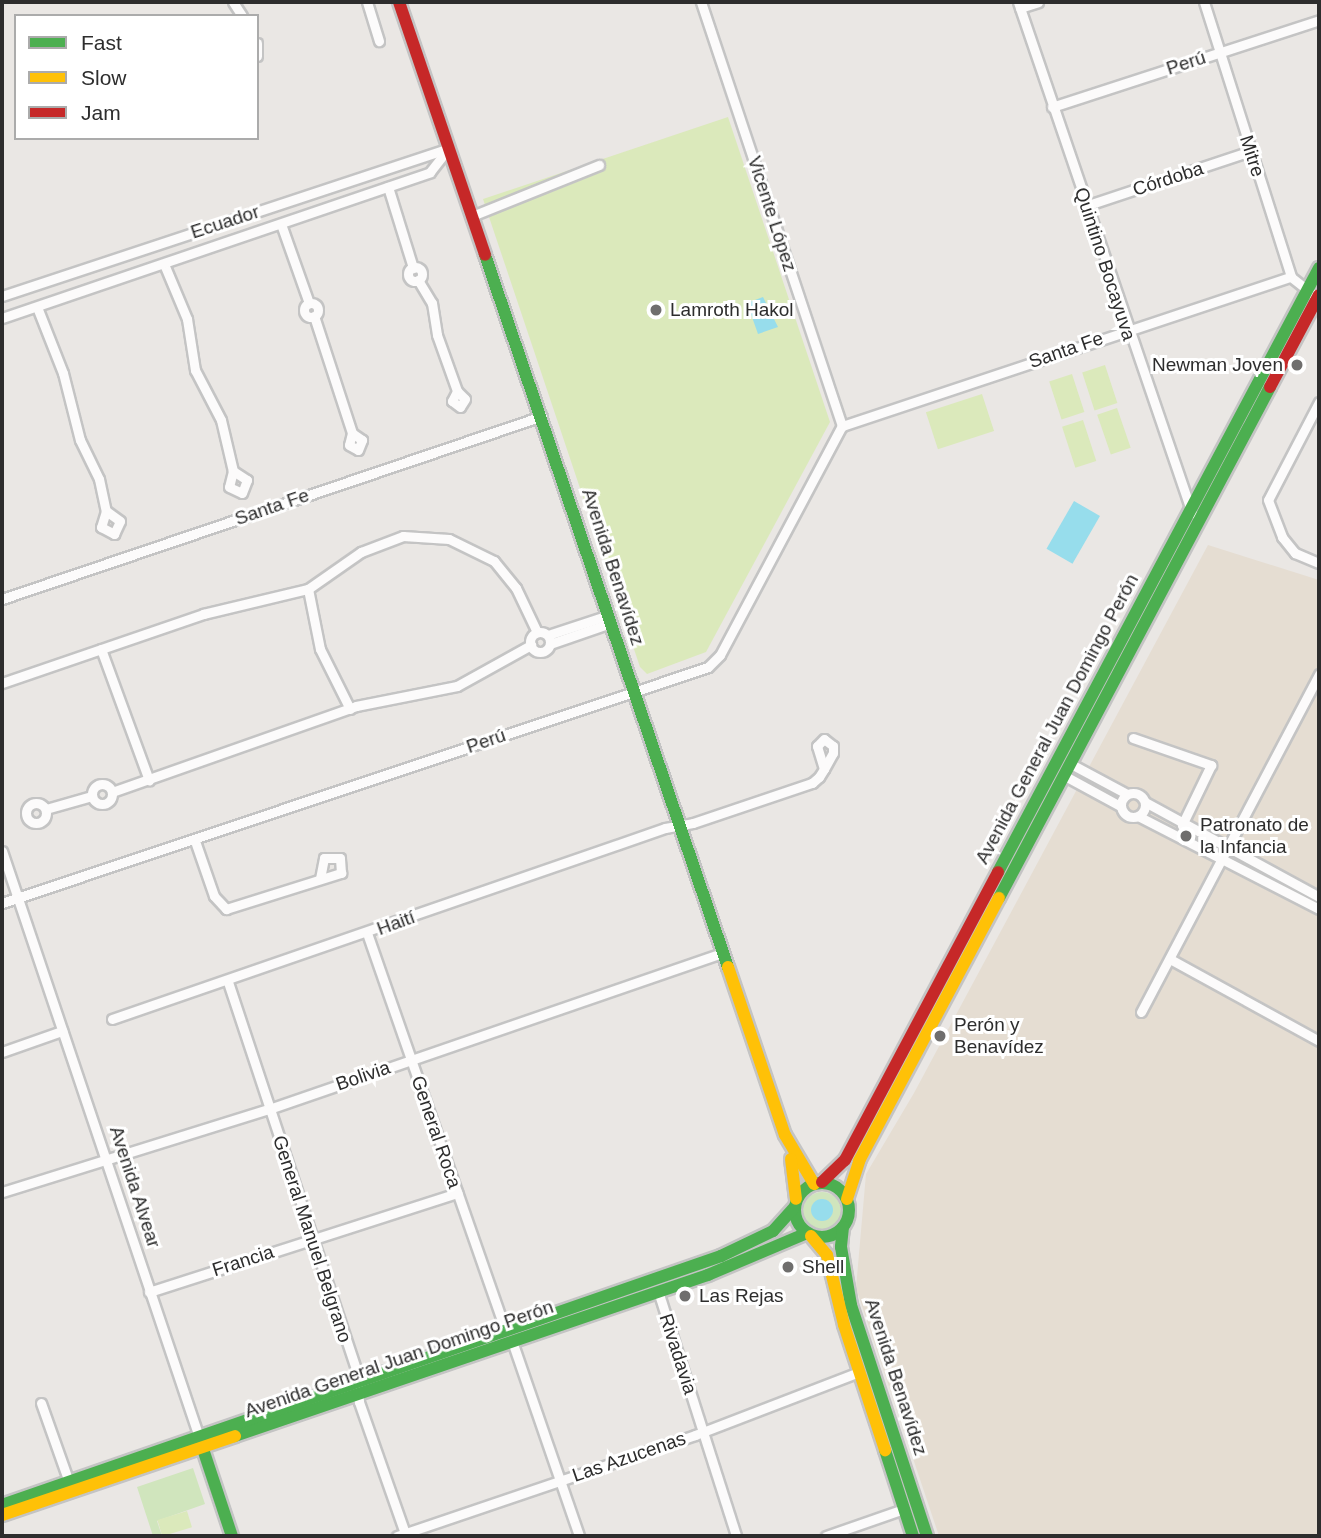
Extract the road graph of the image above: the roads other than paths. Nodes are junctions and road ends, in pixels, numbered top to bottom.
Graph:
1 (367, 2) edge
2 (399, 2) edge
3 (701, 2) edge
4 (1038, 2) edge
5 (1204, 2) edge
6 (1019, 5) edge
7 (1319, 20) edge
8 (379, 41) dead end
9 (1219, 52) junction
10 (1052, 107) junction
11 (449, 148) junction
12 (1251, 151) junction
13 (599, 165) dead end
14 (388, 187) junction
15 (1085, 206) junction
16 (472, 215) junction
17 (281, 224) junction
18 (164, 264) junction
19 (1319, 268) edge
20 (1291, 277) junction
21 (1315, 294) edge
22 (2, 296) edge
23 (37, 307) junction
24 (2, 318) edge
25 (1126, 330) junction
26 (457, 391) dead end
27 (1319, 402) edge
28 (542, 416) junction
29 (842, 426) junction
30 (352, 433) dead end
31 (233, 471) dead end
32 (106, 511) dead end
33 (1189, 511) junction
34 (1199, 522) junction
35 (1319, 563) edge
36 (308, 589) junction
37 (2, 599) edge
38 (610, 619) junction
39 (537, 632) junction
40 (549, 640) junction
41 (530, 645) junction
42 (101, 649) junction
43 (1319, 674) edge
44 (2, 683) edge
45 (634, 690) junction
46 (350, 709) junction
47 (1133, 738) dead end
48 (1071, 764) junction
49 (824, 769) dead end
50 (1065, 776) junction
51 (149, 780) junction
52 (112, 792) junction
53 (1127, 794) junction
54 (92, 796) junction
55 (1145, 803) junction
56 (1120, 806) junction
57 (46, 809) dead end
58 (1138, 816) junction
59 (678, 825) junction
60 (1182, 825) junction
61 (195, 841) junction
62 (1228, 849) junction
63 (2, 851) edge
64 (1223, 858) junction
65 (320, 879) dead end
66 (1319, 897) edge
67 (18, 898) junction
68 (2, 903) edge
69 (1319, 909) edge
70 (367, 933) junction
71 (723, 953) junction
72 (1170, 959) junction
73 (228, 982) junction
74 (1142, 1012) dead end
75 (112, 1019) dead end
76 (62, 1031) junction
77 (1319, 1041) edge
78 (2, 1052) edge
79 (411, 1059) junction
80 (269, 1109) junction
81 (788, 1144) junction
82 (106, 1160) junction
83 (818, 1183) junction
84 (2, 1192) edge
85 (457, 1193) junction
86 (847, 1199) junction
87 (795, 1204) junction
88 (843, 1227) junction
89 (809, 1235) junction
90 (312, 1239) junction
91 (658, 1291) junction
92 (149, 1292) junction
93 (509, 1336) junction
94 (859, 1372) junction
95 (357, 1387) junction
96 (41, 1403) dead end
97 (702, 1431) junction
98 (200, 1442) junction
99 (559, 1481) junction
100 (69, 1482) junction
101 (2, 1505) edge
102 (904, 1509) junction
103 (2, 1515) edge
104 (403, 1535) edge
105 (232, 1536) edge
106 (579, 1536) edge
107 (736, 1536) edge
108 (827, 1536) edge
109 (914, 1536) edge
110 (927, 1536) edge

1 - 8 street
2 - 11 main road, Avenida Benavídez
3 - 29 street, Vicente López
4 - 6 street
5 - 9 street, Mitre
6 - 10 street, Quintino Bocayuva
7 - 9 street, Perú
9 - 10 street, Perú
9 - 12 street, Mitre
10 - 15 street, Quintino Bocayuva
11 - 14 street
11 - 16 main road, Avenida Benavídez
11 - 22 street, Ecuador
12 - 15 street, Córdoba
12 - 20 street, Mitre
13 - 16 street
14 - 17 street
14 - 26 street
15 - 25 street, Quintino Bocayuva
16 - 28 main road, Avenida Benavídez
17 - 18 street
17 - 30 street
18 - 23 street
18 - 31 street
19 - 21 main road, Avenida General Juan Domingo Perón
20 - 21 street
20 - 25 street, Santa Fe
21 - 33 main road, Avenida General Juan Domingo Perón
21 - 34 main road, Avenida General Juan Domingo Perón
23 - 24 street
23 - 32 street
25 - 29 street, Santa Fe
25 - 33 street, Quintino Bocayuva
27 - 35 street
28 - 37 street, Santa Fe
28 - 38 main road, Avenida Benavídez
29 - 45 street, Perú
33 - 34 street, Quintino Bocayuva
33 - 83 main road, Avenida General Juan Domingo Perón
34 - 48 main road, Avenida General Juan Domingo Perón
36 - 39 street
36 - 42 street
36 - 46 street
38 - 40 street
38 - 45 main road, Avenida Benavídez
39 - 40 street
39 - 41 street
40 - 41 street
41 - 46 street
42 - 44 street
42 - 51 street
43 - 62 street
45 - 59 main road, Avenida Benavídez
45 - 61 street, Perú
46 - 51 street
47 - 60 street
48 - 50 main road, Avenida General Juan Domingo Perón
48 - 53 street
49 - 59 street, Haití
50 - 56 street
50 - 86 main road, Avenida General Juan Domingo Perón
51 - 52 street
52 - 54 street
52 - 54 street
53 - 55 street
53 - 56 street
54 - 57 street
55 - 58 street
55 - 60 street
56 - 58 street
58 - 64 street
59 - 70 street, Haití
59 - 71 main road, Avenida Benavídez
60 - 62 street
61 - 65 street
61 - 67 street, Perú
62 - 64 street
62 - 66 street
63 - 67 street, Avenida Alvear
64 - 69 street
64 - 72 street
67 - 68 street, Perú
67 - 76 street, Avenida Alvear
70 - 73 street, Haití
70 - 79 street, General Roca
71 - 79 street, Bolivia
71 - 81 main road, Avenida Benavídez
72 - 74 street
72 - 77 street
73 - 75 street, Haití
73 - 80 street, General Manuel Belgrano
76 - 78 street
76 - 82 street, Avenida Alvear
79 - 80 street, Bolivia
79 - 85 street, General Roca
80 - 82 street, Bolivia
80 - 90 street, General Manuel Belgrano
81 - 83 main road, Avenida Benavídez
81 - 87 main road, Avenida Benavídez
82 - 84 street, Bolivia
82 - 92 street, Avenida Alvear
83 - 86 main road
83 - 87 main road
85 - 90 street, Francia
85 - 93 street, General Roca
86 - 88 main road
87 - 89 main road
87 - 93 main road, Avenida General Juan Domingo Perón
88 - 89 main road
88 - 110 main road, Avenida Benavídez
89 - 91 main road, Avenida General Juan Domingo Perón
89 - 94 main road, Avenida Benavídez
90 - 92 street, Francia
90 - 95 street, General Manuel Belgrano
91 - 93 main road, Avenida General Juan Domingo Perón
91 - 97 street, Rivadavia
92 - 98 street, Avenida Alvear
93 - 95 main road, Avenida General Juan Domingo Perón
93 - 99 street, General Roca
94 - 97 street, Las Azucenas
94 - 102 main road, Avenida Benavídez
95 - 98 main road, Avenida General Juan Domingo Perón
95 - 104 street, General Manuel Belgrano
96 - 100 street
97 - 99 street, Las Azucenas
97 - 107 street, Rivadavia
98 - 100 main road, Avenida General Juan Domingo Perón
98 - 103 main road, Avenida General Juan Domingo Perón
98 - 105 main road, Avenida Alvear
99 - 104 street, Las Azucenas
99 - 106 street, General Roca
100 - 101 main road, Avenida General Juan Domingo Perón
102 - 108 street
102 - 109 main road, Avenida Benavídez

